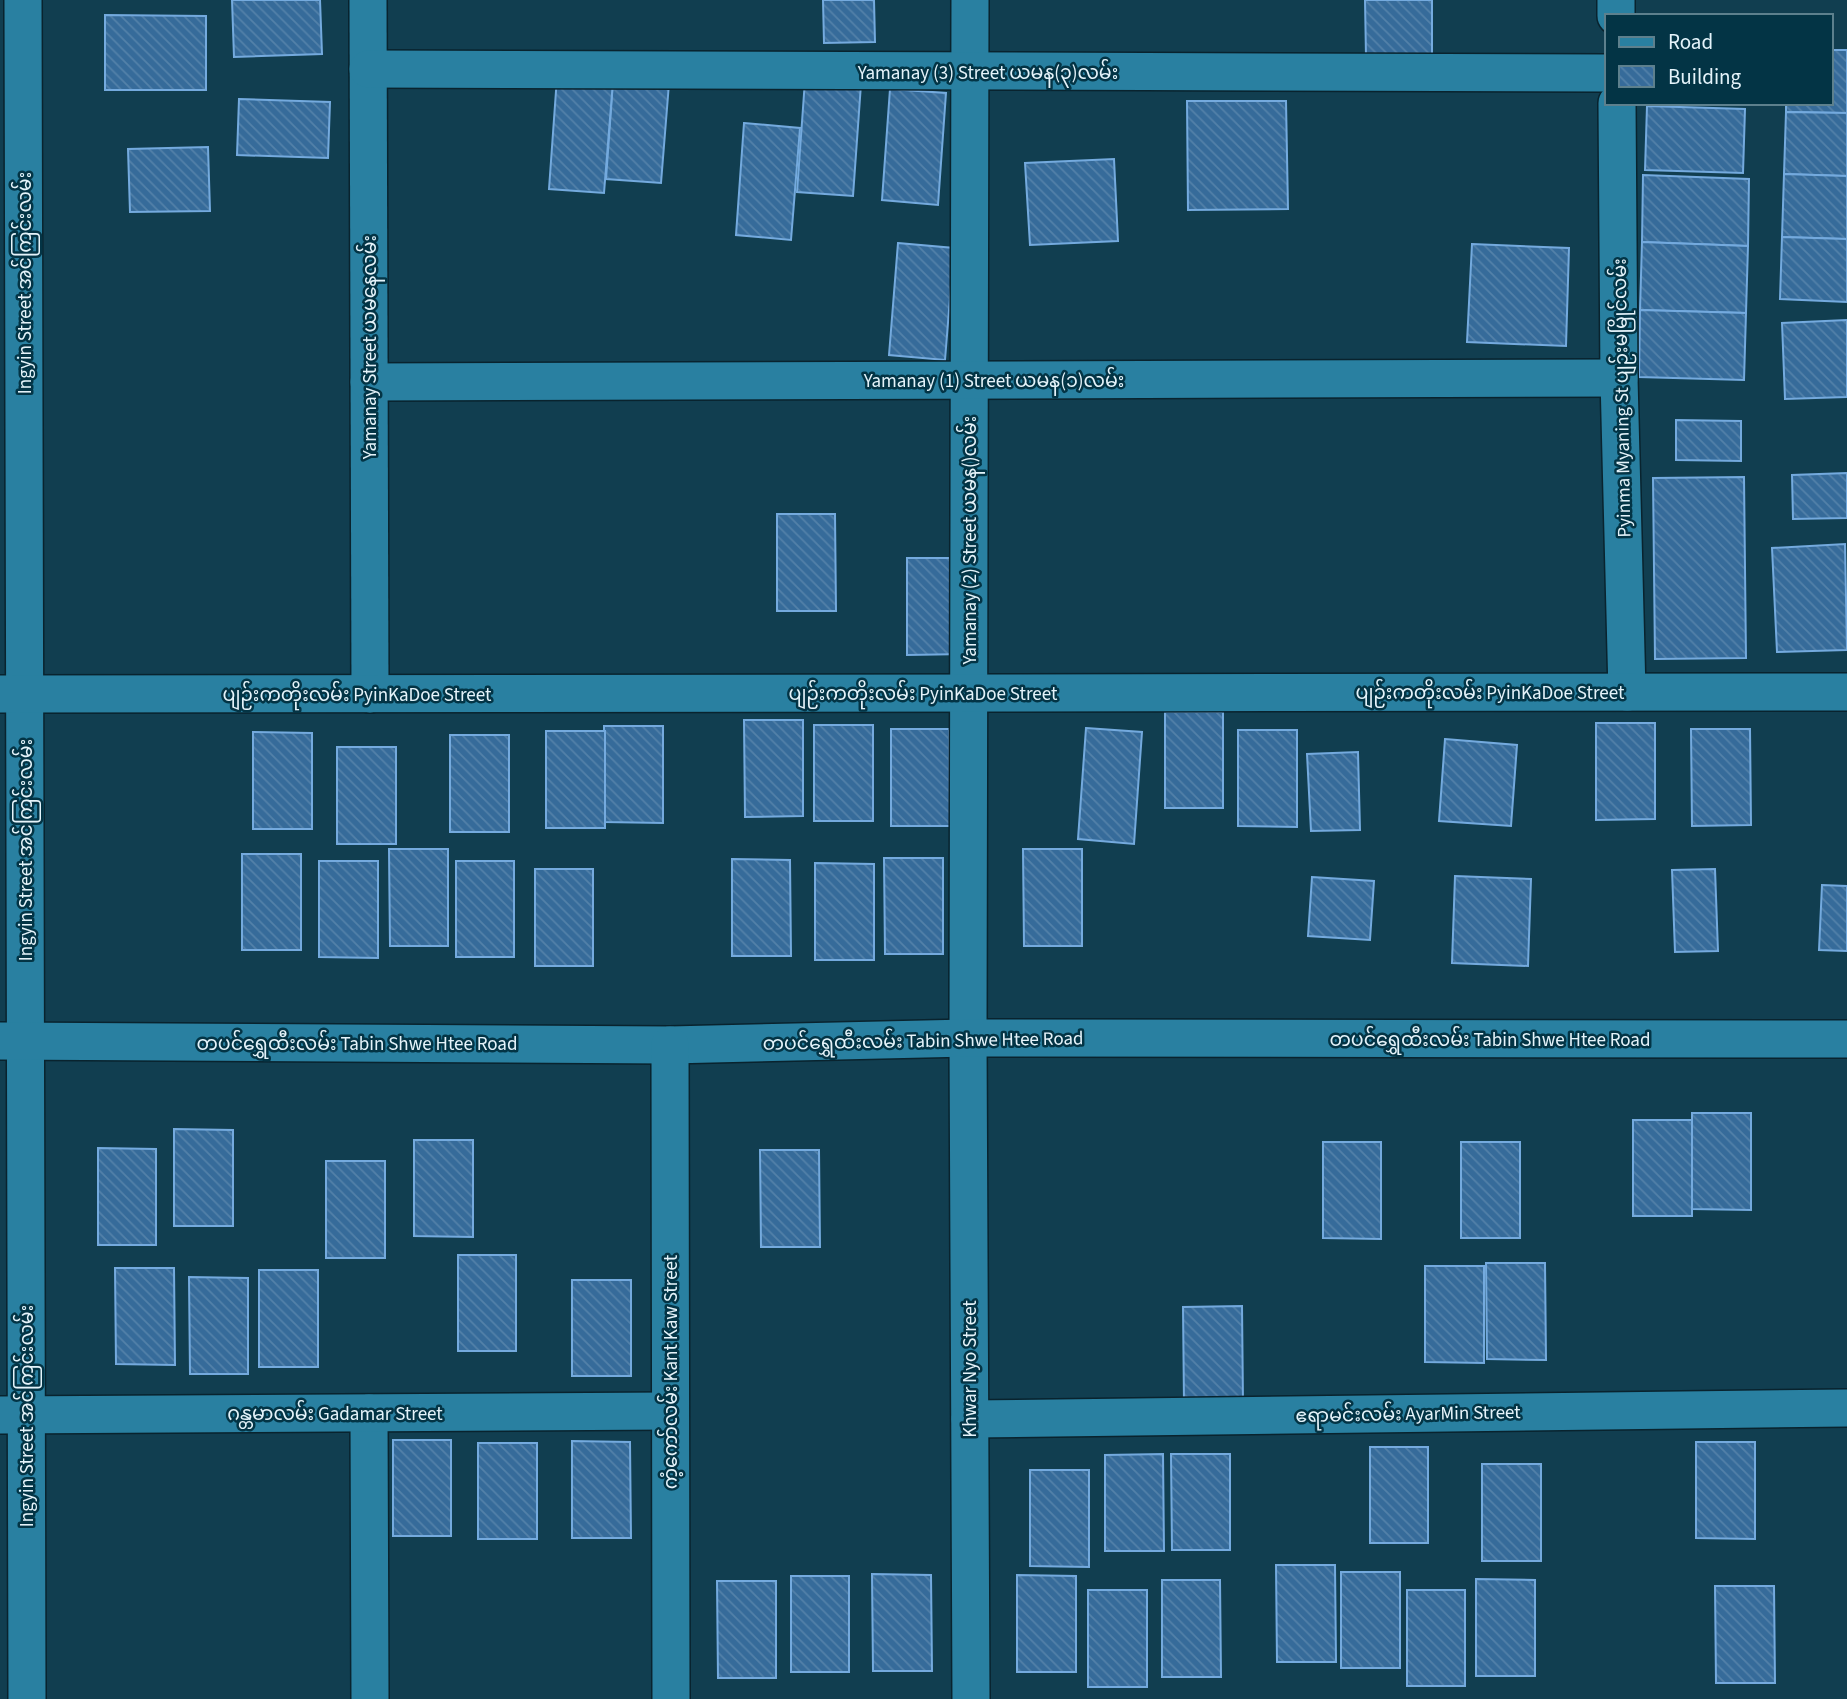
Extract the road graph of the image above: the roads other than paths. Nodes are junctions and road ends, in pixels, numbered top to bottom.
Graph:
1 (23, 0) edge
2 (368, 0) edge
3 (970, 0) edge
4 (368, 69) junction
5 (970, 72) junction
6 (1605, 73) edge
7 (1617, 105) edge
8 (1619, 379) junction
9 (969, 380) junction
10 (369, 382) junction
11 (1627, 692) junction
12 (1847, 692) edge
13 (968, 693) junction
14 (12, 694) edge
15 (370, 694) junction
16 (968, 1038) junction
17 (1847, 1039) edge
18 (13, 1041) edge
19 (670, 1045) junction
20 (1847, 1408) edge
21 (670, 1412) junction
22 (369, 1413) junction
23 (13, 1415) edge
24 (970, 1419) junction
25 (27, 1699) edge
26 (370, 1699) edge
27 (671, 1699) edge
28 (971, 1699) edge

1 - 14 street, Ingyin Street အင်ကြင်းလမ်း
2 - 4 street, Yamanay Street ယမနေလမ်း
3 - 5 street, Yamanay (2) Street ယမန()လမ်း
4 - 5 street, Yamanay (3) Street ယမန(၃)လမ်း
4 - 10 street, Yamanay Street ယမနေလမ်း
5 - 6 street, Yamanay (3) Street ယမန(၃)လမ်း
5 - 9 street, Yamanay (2) Street ယမန()လမ်း
7 - 8 street, Pyinma Myaning St ပျဉ်းမမြိုင်လမ်း
8 - 9 street, Yamanay (1) Street ယမန(၁)လမ်း
8 - 11 street, Pyinma Myaning St ပျဉ်းမမြိုင်လမ်း
9 - 10 street, Yamanay (1) Street ယမန(၁)လမ်း
9 - 13 street, Yamanay (2) Street ယမန()လမ်း
10 - 15 street, Yamanay Street ယမနေလမ်း
11 - 12 street, ပျဉ်းကတိုးလမ်း PyinKaDoe Street
11 - 13 street, ပျဉ်းကတိုးလမ်း PyinKaDoe Street
13 - 15 street, ပျဉ်းကတိုးလမ်း PyinKaDoe Street
13 - 16 street, Yamanay (2) Street ယမန()လမ်း
14 - 15 street, ပျဉ်းကတိုးလမ်း PyinKaDoe Street
14 - 18 street, Ingyin Street အင်ကြင်းလမ်း
16 - 17 street, တပင်ရွှေထီးလမ်း Tabin Shwe Htee Road
16 - 19 street, တပင်ရွှေထီးလမ်း Tabin Shwe Htee Road
16 - 24 street, Khwar Nyo Street
18 - 19 street, တပင်ရွှေထီးလမ်း Tabin Shwe Htee Road
18 - 23 street, Ingyin Street အင်ကြင်းလမ်း
19 - 21 street, ကံ့ကော်လမ်း Kant Kaw Street
20 - 24 street, ဧရာမင်းလမ်း AyarMin Street
21 - 22 street, ဂန္တမာလမ်း Gadamar Street
21 - 27 street, ကံ့ကော်လမ်း Kant Kaw Street
22 - 23 street, ဂန္တမာလမ်း Gadamar Street
22 - 26 street
23 - 25 street, Ingyin Street အင်ကြင်းလမ်း
24 - 28 street, Khwar Nyo Street

